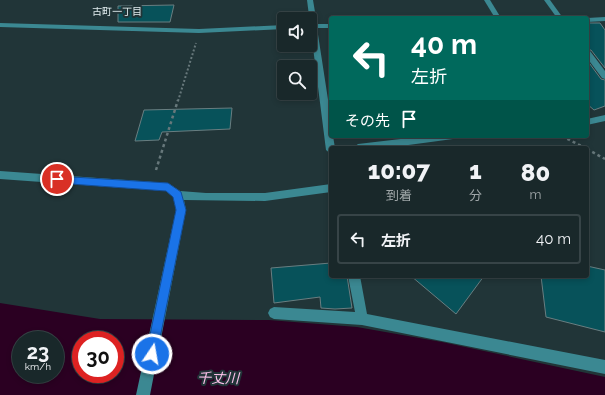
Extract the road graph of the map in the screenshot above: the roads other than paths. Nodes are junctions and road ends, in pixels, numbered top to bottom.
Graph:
1 (310, 0) edge
2 (487, 0) edge
3 (547, 0) edge
4 (311, 12) edge
5 (497, 16) edge
6 (559, 16) edge
7 (605, 19) edge
8 (589, 20) edge
9 (0, 25) edge
10 (317, 26) edge
11 (329, 26) edge
12 (277, 27) edge
13 (316, 52) edge
14 (589, 56) edge
15 (605, 76) edge
16 (605, 118) edge
17 (589, 122) edge
18 (329, 137) edge
19 (437, 138) edge
20 (374, 146) edge
21 (0, 175) edge
22 (329, 188) edge
23 (178, 195) junction
24 (354, 278) edge
25 (274, 312) dead end
26 (362, 319) junction
27 (605, 367) edge
28 (143, 395) edge

1 - 4 street
2 - 5 street
3 - 6 street
7 - 8 street
9 - 12 street
10 - 11 street
13 - 18 street
14 - 15 street
16 - 17 street
19 - 20 street
21 - 23 street
22 - 23 street
23 - 28 street
24 - 26 street
25 - 26 street
26 - 27 street

